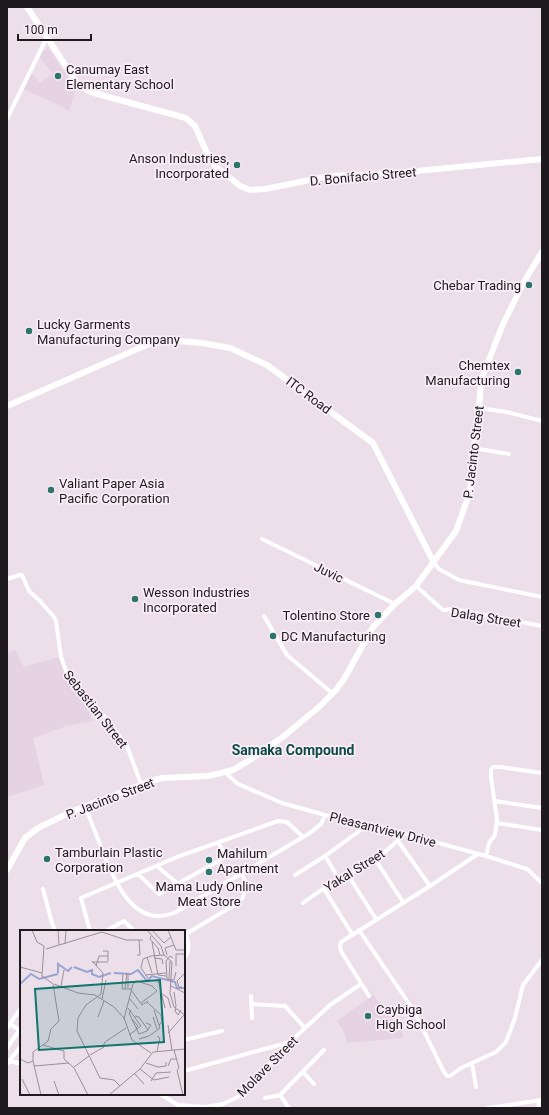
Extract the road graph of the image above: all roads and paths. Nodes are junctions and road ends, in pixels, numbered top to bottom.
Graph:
1 (27, 7) edge
2 (47, 37) junction
3 (7, 119) edge
4 (542, 159) edge
5 (542, 252) edge
6 (7, 406) edge
7 (479, 408) junction
8 (542, 421) edge
9 (473, 448) junction
10 (509, 454) dead end
11 (262, 539) dead end
12 (434, 563) junction
13 (7, 579) edge
14 (416, 586) junction
15 (542, 597) edge
16 (396, 604) junction
17 (264, 616) dead end
18 (542, 626) edge
19 (332, 693) junction
20 (227, 772) junction
21 (542, 773) edge
22 (141, 784) junction
23 (495, 801) junction
24 (85, 806) junction
25 (542, 808) edge
26 (325, 814) junction
27 (497, 823) junction
28 (369, 824) junction
29 (542, 830) edge
30 (403, 834) junction
31 (303, 837) junction
32 (398, 841) junction
33 (218, 842) junction
34 (478, 854) junction
35 (325, 856) junction
36 (486, 856) junction
37 (375, 859) junction
38 (157, 866) junction
39 (7, 870) edge
40 (138, 874) junction
41 (242, 874) junction
42 (295, 875) dead end
43 (348, 875) junction
44 (339, 879) junction
45 (116, 882) junction
46 (542, 883) edge
47 (178, 884) junction
48 (430, 886) junction
49 (324, 889) junction
50 (43, 890) dead end
51 (403, 902) junction
52 (304, 903) dead end
53 (376, 919) junction
54 (55, 930) edge
55 (90, 930) edge
56 (108, 930) edge
57 (133, 930) edge
58 (359, 930) junction
59 (352, 934) junction
60 (185, 935) edge
61 (185, 956) edge
62 (542, 960) edge
63 (361, 984) junction
64 (251, 996) dead end
65 (369, 996) dead end
66 (251, 1004) junction
67 (20, 1009) edge
68 (252, 1018) dead end
69 (8, 1026) edge
70 (305, 1028) junction
71 (20, 1030) edge
72 (222, 1031) dead end
73 (185, 1040) edge
74 (290, 1042) junction
75 (20, 1047) edge
76 (7, 1048) edge
77 (324, 1050) dead end
78 (9, 1060) edge
79 (472, 1063) junction
80 (7, 1064) edge
81 (20, 1064) edge
82 (185, 1071) edge
83 (303, 1072) junction
84 (314, 1084) dead end
85 (476, 1087) dead end
86 (162, 1095) edge
87 (280, 1095) junction
88 (265, 1098) dead end
89 (540, 1100) edge
90 (206, 1107) edge
91 (504, 1107) edge
92 (289, 1108) edge
93 (488, 1108) edge
94 (539, 1108) edge

1 - 2 street, D. Bonifacio Street
2 - 3 street
2 - 4 street, D. Bonifacio Street
5 - 7 street, P. Jacinto Street
6 - 12 street, ITC Road
7 - 8 street
7 - 9 street, P. Jacinto Street
9 - 10 street
9 - 12 street, P. Jacinto Street
11 - 16 street, Juvic
12 - 14 street, P. Jacinto Street
12 - 15 street, ITC Road
13 - 22 street, Sebastian Street
14 - 16 street, P. Jacinto Street
14 - 18 street, Dalag Street
16 - 19 street, P. Jacinto Street
17 - 19 street
19 - 20 street, P. Jacinto Street
20 - 22 street, P. Jacinto Street
20 - 26 street, Pleasantview Drive
21 - 23 street
22 - 24 street, P. Jacinto Street
23 - 25 street
23 - 27 street
24 - 39 street, P. Jacinto Street
24 - 45 street
26 - 28 street, Pleasantview Drive
26 - 31 street
27 - 29 street
27 - 36 street
28 - 30 street, Pleasantview Drive
28 - 35 street
30 - 32 street, Yakal Street
30 - 34 street, Pleasantview Drive
31 - 33 street
31 - 41 street
32 - 37 street, Yakal Street
32 - 48 street
33 - 38 street
33 - 47 street
34 - 36 street, Pleasantview Drive
34 - 48 street
35 - 42 street
35 - 44 street
36 - 46 street, Pleasantview Drive
37 - 43 street, Yakal Street
37 - 51 street
38 - 40 street
38 - 47 street
40 - 45 street
40 - 47 street
41 - 45 street
41 - 60 street
43 - 44 street, Yakal Street
43 - 53 street
44 - 49 street, Yakal Street
45 - 55 street
48 - 51 street
49 - 52 street, Yakal Street
49 - 59 street
50 - 54 street
51 - 53 street
53 - 58 street
56 - 57 street
58 - 59 street
58 - 79 street
59 - 63 street
60 - 61 street
62 - 79 street
63 - 65 street
63 - 70 street, Molave Street
64 - 66 street
66 - 68 street
66 - 70 street
67 - 69 street
69 - 71 street
70 - 74 street, Molave Street
71 - 76 street
72 - 73 street
74 - 82 street
74 - 90 street, Molave Street
75 - 78 street
77 - 83 street
78 - 80 street
78 - 81 street
79 - 85 street
83 - 84 street
83 - 87 street
86 - 90 street, Molave Street
87 - 88 street
87 - 92 street
89 - 91 street
89 - 94 street
91 - 93 street

